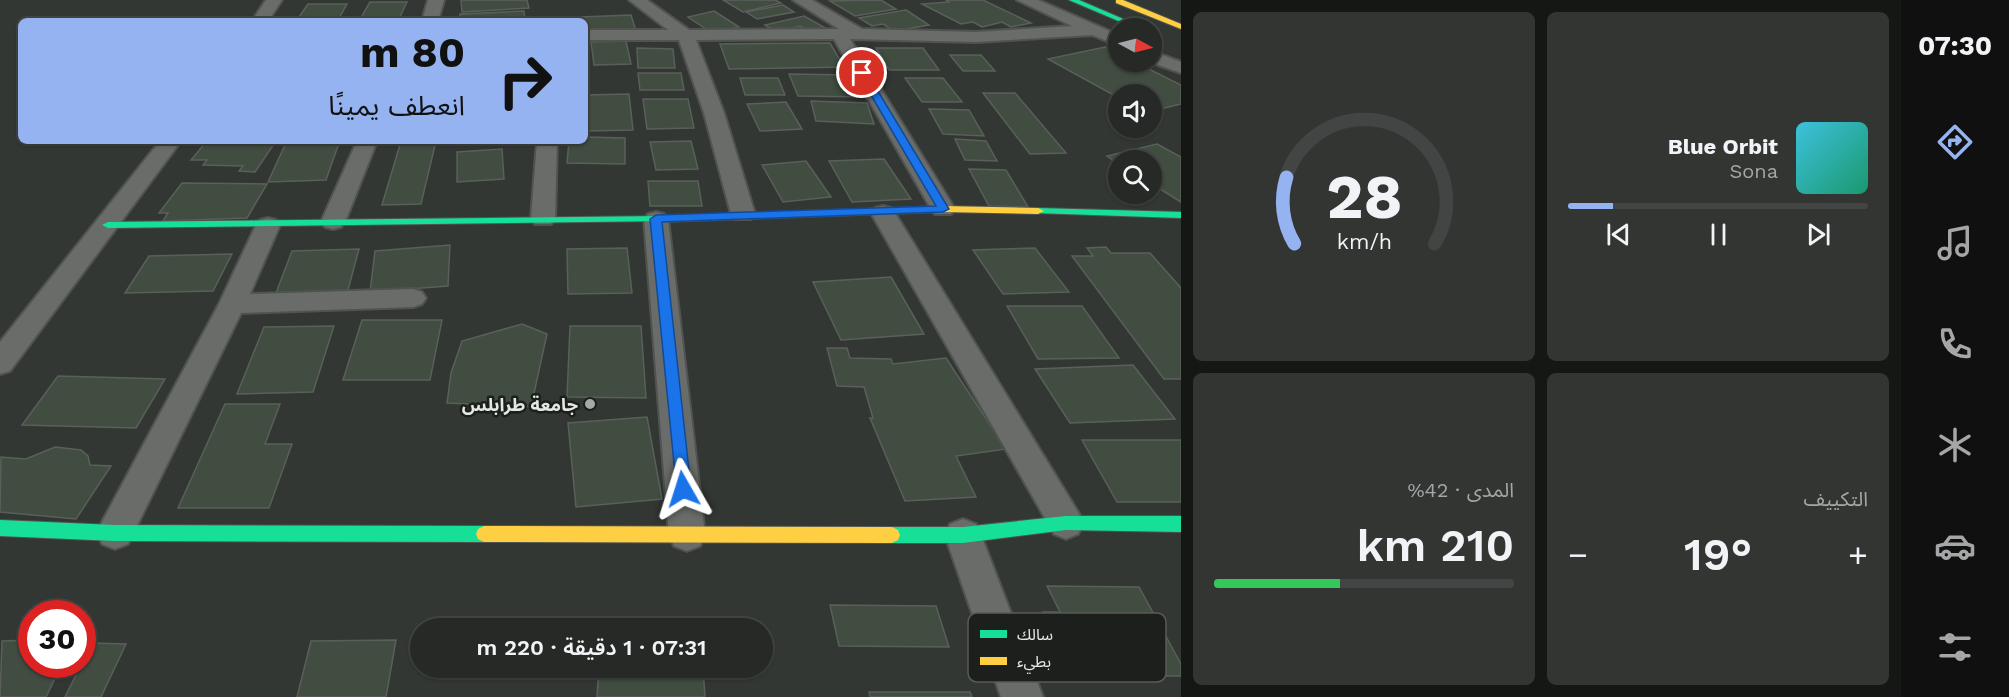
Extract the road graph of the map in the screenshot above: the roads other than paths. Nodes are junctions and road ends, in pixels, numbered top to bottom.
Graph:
1 (274, 0) edge
2 (436, 0) edge
3 (637, 0) edge
4 (801, 0) edge
5 (1025, 0) edge
6 (1073, 0) edge
7 (1117, 0) edge
8 (262, 18) edge
9 (431, 18) edge
10 (1116, 18) edge
11 (1181, 27) edge
12 (1095, 30) junction
13 (849, 34) junction
14 (588, 35) edge
15 (686, 35) junction
16 (1108, 36) edge
17 (1162, 60) edge
18 (1181, 68) edge
19 (169, 144) edge
20 (366, 144) edge
21 (547, 144) edge
22 (943, 209) junction
23 (883, 213) junction
24 (743, 214) junction
25 (1181, 215) edge
26 (543, 219) junction
27 (656, 219) junction
28 (333, 222) junction
29 (108, 225) junction
30 (268, 225) junction
31 (413, 298) dead end
32 (232, 304) junction
33 (0, 363) edge
34 (1065, 523) junction
35 (1181, 524) edge
36 (0, 528) edge
37 (115, 532) junction
38 (687, 535) junction
39 (963, 535) junction
40 (991, 613) edge
41 (1017, 682) edge
42 (1022, 697) edge

1 - 8 street
2 - 9 street
3 - 15 street
4 - 13 street
5 - 12 street
6 - 10 main road
7 - 11 main road
12 - 13 street
12 - 16 street
13 - 15 street
13 - 22 street
14 - 15 street
15 - 24 street
17 - 18 street
19 - 29 street
20 - 28 street
21 - 26 street
22 - 23 main road
22 - 25 main road
23 - 24 main road
23 - 34 street
24 - 27 main road
26 - 27 main road
26 - 28 main road
27 - 38 street
28 - 30 main road
29 - 30 main road
29 - 33 street
30 - 32 street
31 - 32 street
32 - 37 street
34 - 35 main road
34 - 39 main road
36 - 37 main road
37 - 38 main road
38 - 39 main road
39 - 40 street
41 - 42 street

